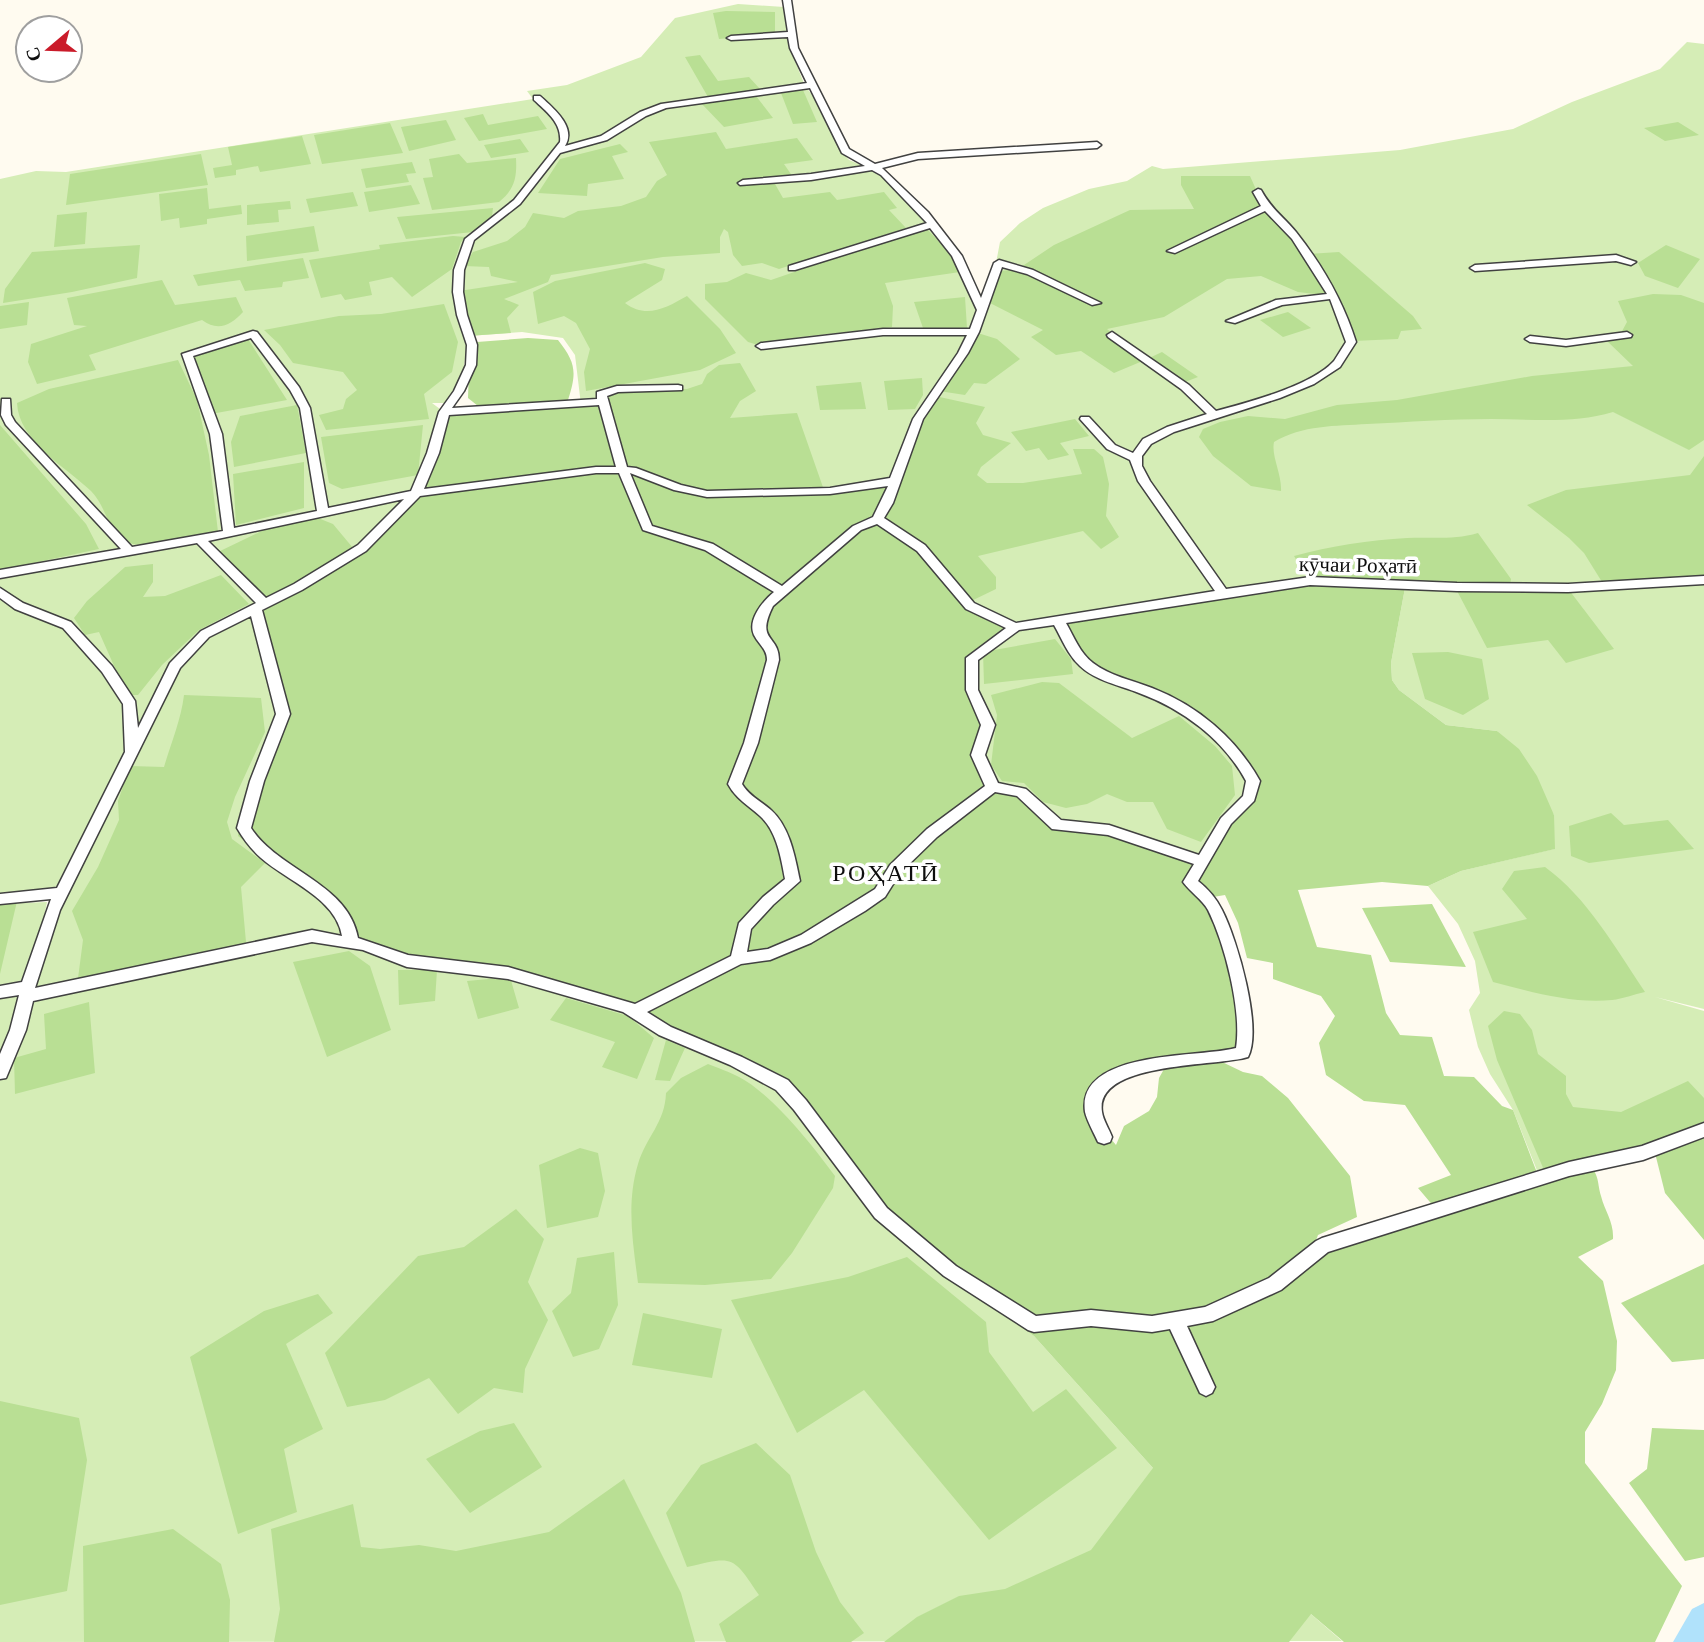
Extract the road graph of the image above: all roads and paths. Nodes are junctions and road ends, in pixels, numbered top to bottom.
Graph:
1 (787, 0) edge
2 (791, 34) junction
3 (731, 38) dead end
4 (812, 85) junction
5 (537, 98) dead end
6 (1097, 145) dead end
7 (558, 151) junction
8 (875, 167) junction
9 (743, 183) dead end
10 (1258, 192) dead end
11 (1264, 208) junction
12 (932, 224) junction
13 (1172, 251) dead end
14 (1631, 262) dead end
15 (792, 268) dead end
16 (1475, 268) dead end
17 (1334, 296) junction
18 (1096, 303) dead end
19 (982, 310) junction
20 (1231, 321) dead end
21 (974, 332) junction
22 (1112, 335) dead end
23 (1626, 335) dead end
24 (1530, 339) dead end
25 (761, 346) dead end
26 (678, 388) dead end
27 (6, 401) dead end
28 (602, 402) junction
29 (444, 412) junction
30 (1214, 415) junction
31 (1085, 419) dead end
32 (1135, 458) junction
33 (622, 468) junction
34 (895, 481) junction
35 (416, 492) junction
36 (323, 511) junction
37 (878, 519) junction
38 (229, 533) junction
39 (200, 539) junction
40 (128, 550) junction
41 (0, 574) edge
42 (1704, 580) edge
43 (0, 592) edge
44 (783, 592) junction
45 (1221, 592) junction
46 (260, 606) junction
47 (1058, 620) junction
48 (1014, 627) junction
49 (132, 756) junction
50 (993, 787) junction
51 (1202, 860) junction
52 (61, 893) junction
53 (0, 899) edge
54 (351, 942) junction
55 (738, 959) junction
56 (0, 992) edge
57 (27, 992) junction
58 (635, 1011) junction
59 (0, 1073) edge
60 (1704, 1129) edge
61 (1104, 1137) dead end
62 (1175, 1322) junction
63 (1206, 1387) dead end

1 - 2 street
2 - 3 street
2 - 4 street
4 - 7 street
4 - 8 street
5 - 7 street
6 - 8 street
7 - 29 street
8 - 9 street
8 - 12 street
10 - 11 street
11 - 13 street
11 - 17 street
12 - 15 street
12 - 19 street
14 - 16 street
17 - 20 street
17 - 30 street
18 - 19 street
19 - 21 street
21 - 25 street
21 - 34 street
22 - 30 street
23 - 24 street
26 - 28 street
27 - 40 street
28 - 29 street
28 - 33 street
29 - 35 street
30 - 32 street
31 - 32 street
32 - 45 street
33 - 34 street
33 - 35 street
33 - 44 street
34 - 37 street
35 - 36 street
35 - 46 street
36 - 38 street
36 - 38 street
37 - 44 street
37 - 48 street
38 - 39 street
39 - 40 street
39 - 46 street
40 - 41 street
42 - 45 street, кӯчаи Роҳатӣ
43 - 49 street
44 - 55 street
45 - 47 street, кӯчаи Роҳатӣ
46 - 49 street
46 - 54 street
47 - 48 street, кӯчаи Роҳатӣ
47 - 51 street
48 - 50 street
49 - 52 street
50 - 51 street
50 - 55 street
51 - 61 street
52 - 53 street
52 - 57 street
54 - 57 street
54 - 58 street
55 - 58 street
56 - 57 street
57 - 59 street
58 - 62 street
60 - 62 street
62 - 63 street

